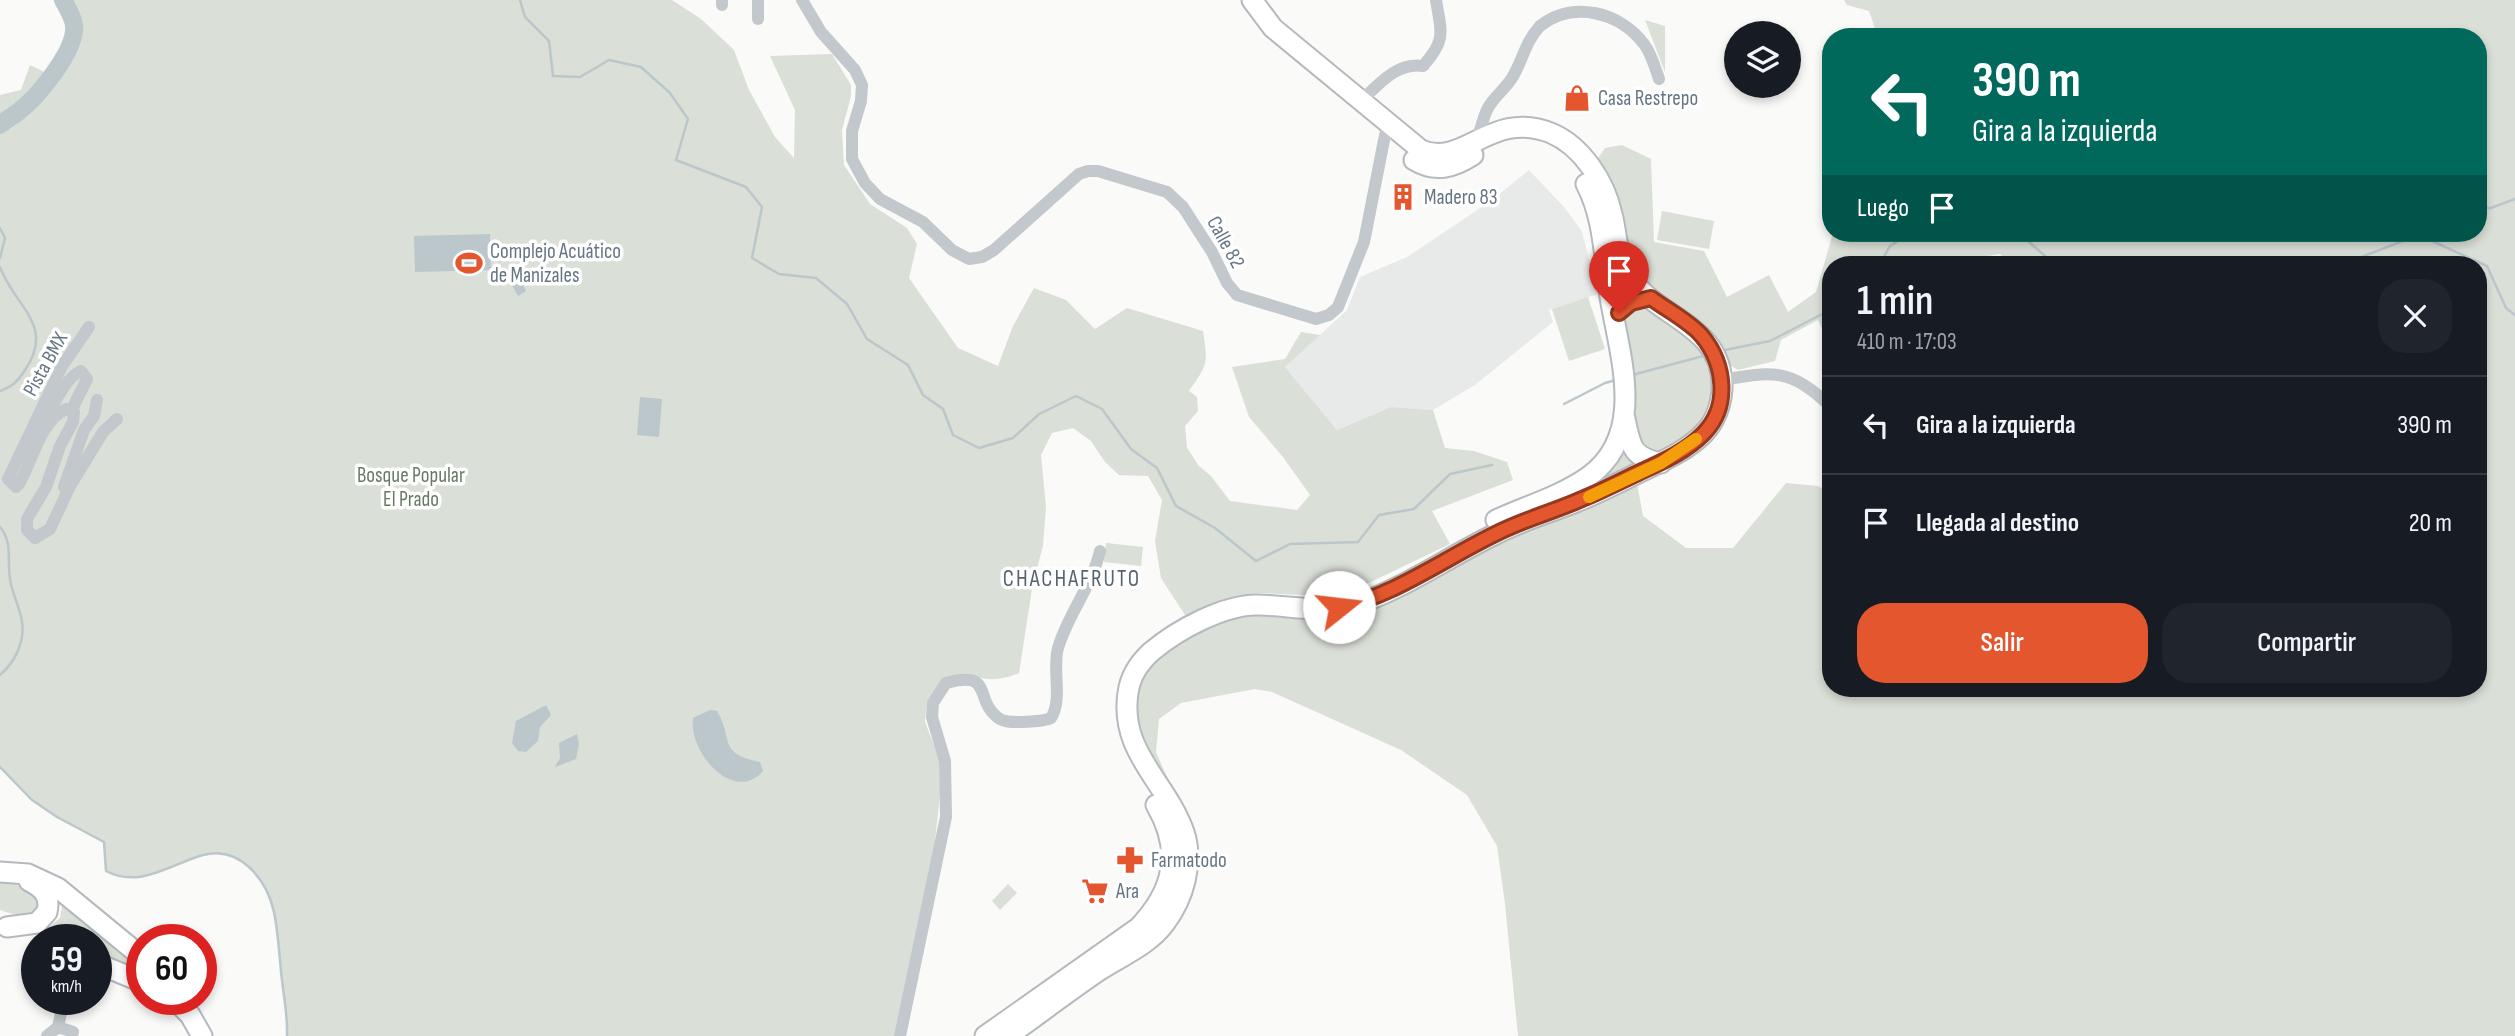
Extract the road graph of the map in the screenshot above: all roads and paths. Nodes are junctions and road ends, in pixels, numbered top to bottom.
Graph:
1 (758, 0) edge
2 (802, 0) edge
3 (1242, 0) edge
4 (1252, 0) edge
5 (1436, 0) edge
6 (758, 19) dead end
7 (1659, 79) dead end
8 (1361, 101) junction
9 (1385, 135) junction
10 (1477, 139) junction
11 (1651, 298) junction
12 (1615, 324) junction
13 (89, 327) dead end
14 (1720, 372) junction
15 (97, 400) dead end
16 (1822, 400) edge
17 (71, 411) junction
18 (1625, 418) junction
19 (117, 419) dead end
20 (38, 443) junction
21 (1661, 463) junction
22 (62, 502) junction
23 (1100, 551) dead end
24 (6, 872) edge
25 (3, 926) edge
26 (21, 933) edge
27 (126, 944) edge
28 (61, 1015) edge
29 (190, 1015) edge
30 (204, 1015) edge
31 (58, 1027) junction
32 (73, 1031) dead end
33 (47, 1036) edge
34 (202, 1036) edge
35 (214, 1036) edge
36 (900, 1036) edge
37 (985, 1036) edge
38 (1008, 1036) edge

1 - 6 street
2 - 9 street, Calle 82
3 - 9 main road
4 - 8 main road
5 - 8 street
7 - 10 street
8 - 10 main road
9 - 12 main road
10 - 11 main road
11 - 12 main road
11 - 14 main road
12 - 18 main road
13 - 20 street, Pista BMX
14 - 16 street
14 - 21 main road
15 - 22 street, Pista BMX
17 - 20 street, Pista BMX
17 - 20 street, Pista BMX
17 - 22 street, Pista BMX
18 - 21 main road
18 - 37 main road
19 - 22 street, Pista BMX
21 - 38 main road
23 - 36 street
24 - 25 main road
24 - 27 main road
25 - 26 main road
28 - 31 street
29 - 34 main road
30 - 35 main road
31 - 32 street
31 - 33 street

